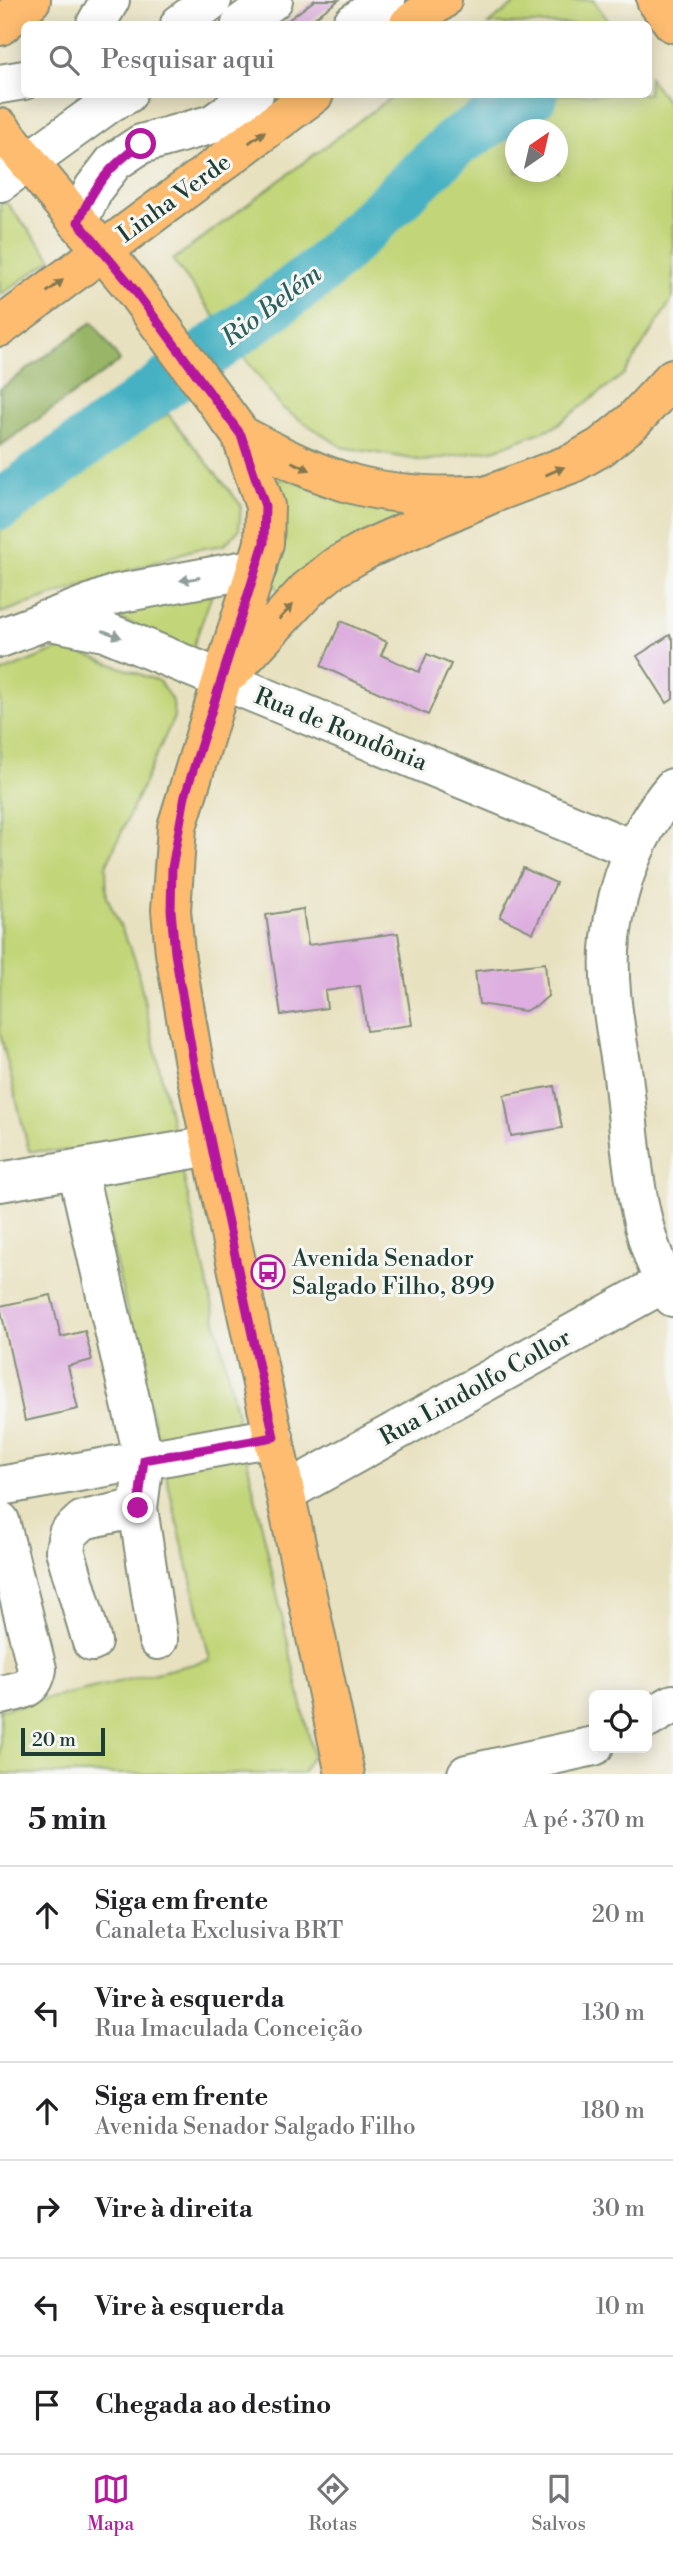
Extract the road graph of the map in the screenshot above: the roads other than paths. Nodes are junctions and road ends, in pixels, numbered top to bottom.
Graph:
1 (31, 0) edge
2 (212, 0) edge
3 (273, 0) edge
4 (386, 0) edge
5 (442, 0) edge
6 (656, 0) edge
7 (184, 21) edge
8 (245, 21) edge
9 (356, 21) edge
10 (413, 21) edge
11 (673, 23) edge
12 (0, 26) edge
13 (21, 80) edge
14 (0, 84) edge
15 (112, 98) edge
16 (117, 98) edge
17 (249, 98) edge
18 (309, 98) edge
19 (0, 128) edge
20 (172, 134) junction
21 (14, 172) edge
22 (78, 222) junction
23 (103, 251) junction
24 (0, 327) edge
25 (673, 378) edge
26 (241, 435) junction
27 (491, 494) junction
28 (257, 568) junction
29 (45, 620) junction
30 (0, 638) edge
31 (223, 681) junction
32 (673, 788) edge
33 (634, 850) junction
34 (212, 1146) junction
35 (77, 1169) junction
36 (0, 1182) edge
37 (669, 1290) edge
38 (274, 1437) junction
39 (144, 1460) junction
40 (0, 1486) edge
41 (286, 1492) junction
42 (138, 1508) junction
43 (0, 1521) edge
44 (158, 1640) dead end
45 (92, 1642) dead end
46 (0, 1695) edge
47 (673, 1704) edge
48 (652, 1716) edge
49 (589, 1747) edge
50 (339, 1768) edge
51 (467, 1774) edge

1 - 12 main road
2 - 7 street
3 - 8 street
4 - 9 street
5 - 10 main road
6 - 11 main road
13 - 14 street
15 - 21 street
16 - 20 street
17 - 20 street
23 -> 18 main road, Linha Verde
19 - 21 main road
20 - 22 street
21 - 22 main road
22 - 23 main road
24 -> 23 main road, Linha Verde
23 - 26 main road
27 -> 25 main road
26 -> 27 main road
26 - 28 main road
31 -> 27 main road
28 -> 29 street
28 - 31 main road
29 - 30 street
29 -> 31 street, Rua de Rondônia
31 - 33 street, Rua de Rondônia
31 - 34 main road
32 - 33 street
33 - 37 street
34 - 35 street
34 - 38 main road
35 - 36 street
35 - 39 street
37 - 41 street, Rua Lindolfo Collor
38 - 39 street
38 - 41 main road
39 - 40 street
39 - 42 street
41 - 50 main road
42 - 44 street
42 - 45 street
43 - 46 street
47 - 48 street
49 - 51 street

